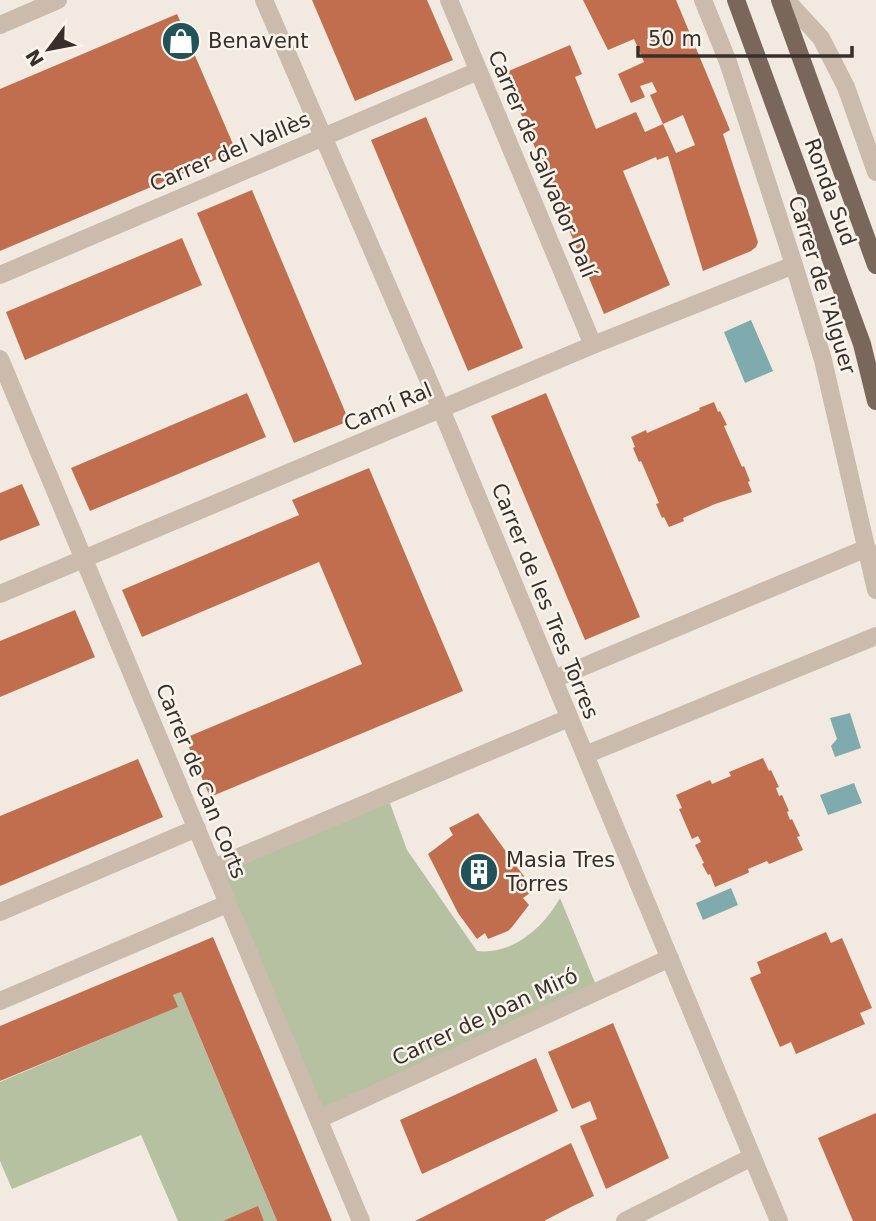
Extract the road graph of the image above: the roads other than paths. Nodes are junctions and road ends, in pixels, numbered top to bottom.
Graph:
1 (58, 0) edge
2 (264, 0) edge
3 (449, 0) edge
4 (704, 0) edge
5 (736, 0) edge
6 (780, 0) edge
7 (786, 0) edge
8 (0, 25) edge
9 (478, 71) junction
10 (324, 137) junction
11 (876, 172) edge
12 (794, 265) junction
13 (876, 265) edge
14 (0, 275) edge
15 (593, 345) junction
16 (0, 359) edge
17 (876, 401) edge
18 (441, 409) junction
19 (867, 548) junction
20 (85, 559) junction
21 (876, 590) edge
22 (0, 594) edge
23 (876, 636) edge
24 (554, 679) junction
25 (569, 718) junction
26 (585, 755) junction
27 (197, 828) junction
28 (213, 868) junction
29 (227, 904) junction
30 (0, 912) edge
31 (670, 958) junction
32 (0, 1001) edge
33 (319, 1119) junction
34 (752, 1157) junction
35 (361, 1221) edge
36 (625, 1221) edge
37 (779, 1221) edge

1 - 8 street
2 - 10 street, Carrer de les Tres Torres
3 - 9 street, Carrer de Salvador Dalí
4 - 12 street, Carrer de l'Alguer
5 - 17 main road, Ronda Sud
6 - 13 main road, Ronda Sud
7 - 11 street
9 - 10 street, Carrer del Vallès
9 - 15 street, Carrer de Salvador Dalí
10 - 14 street, Carrer del Vallès
10 - 18 street, Carrer de les Tres Torres
12 - 15 street, Camí Ral
12 - 19 street, Carrer de l'Alguer
15 - 18 street, Camí Ral
16 - 20 street, Carrer de Can Corts
18 - 20 street, Camí Ral
18 - 24 street, Carrer de les Tres Torres
19 - 21 street, Carrer de l'Alguer
19 - 24 street
20 - 22 street, Camí Ral
20 - 27 street, Carrer de Can Corts
23 - 26 street
24 - 25 street, Carrer de les Tres Torres
25 - 26 street, Carrer de les Tres Torres
25 - 28 street
26 - 31 street, Carrer de les Tres Torres
27 - 28 street, Carrer de Can Corts
27 - 30 street
28 - 29 street, Carrer de Can Corts
29 - 32 street
29 - 33 street, Carrer de Can Corts
31 - 33 street, Carrer de Joan Miró
31 - 34 street, Carrer de les Tres Torres
33 - 35 street, Carrer de Can Corts
34 - 36 street
34 - 37 street, Carrer de les Tres Torres

